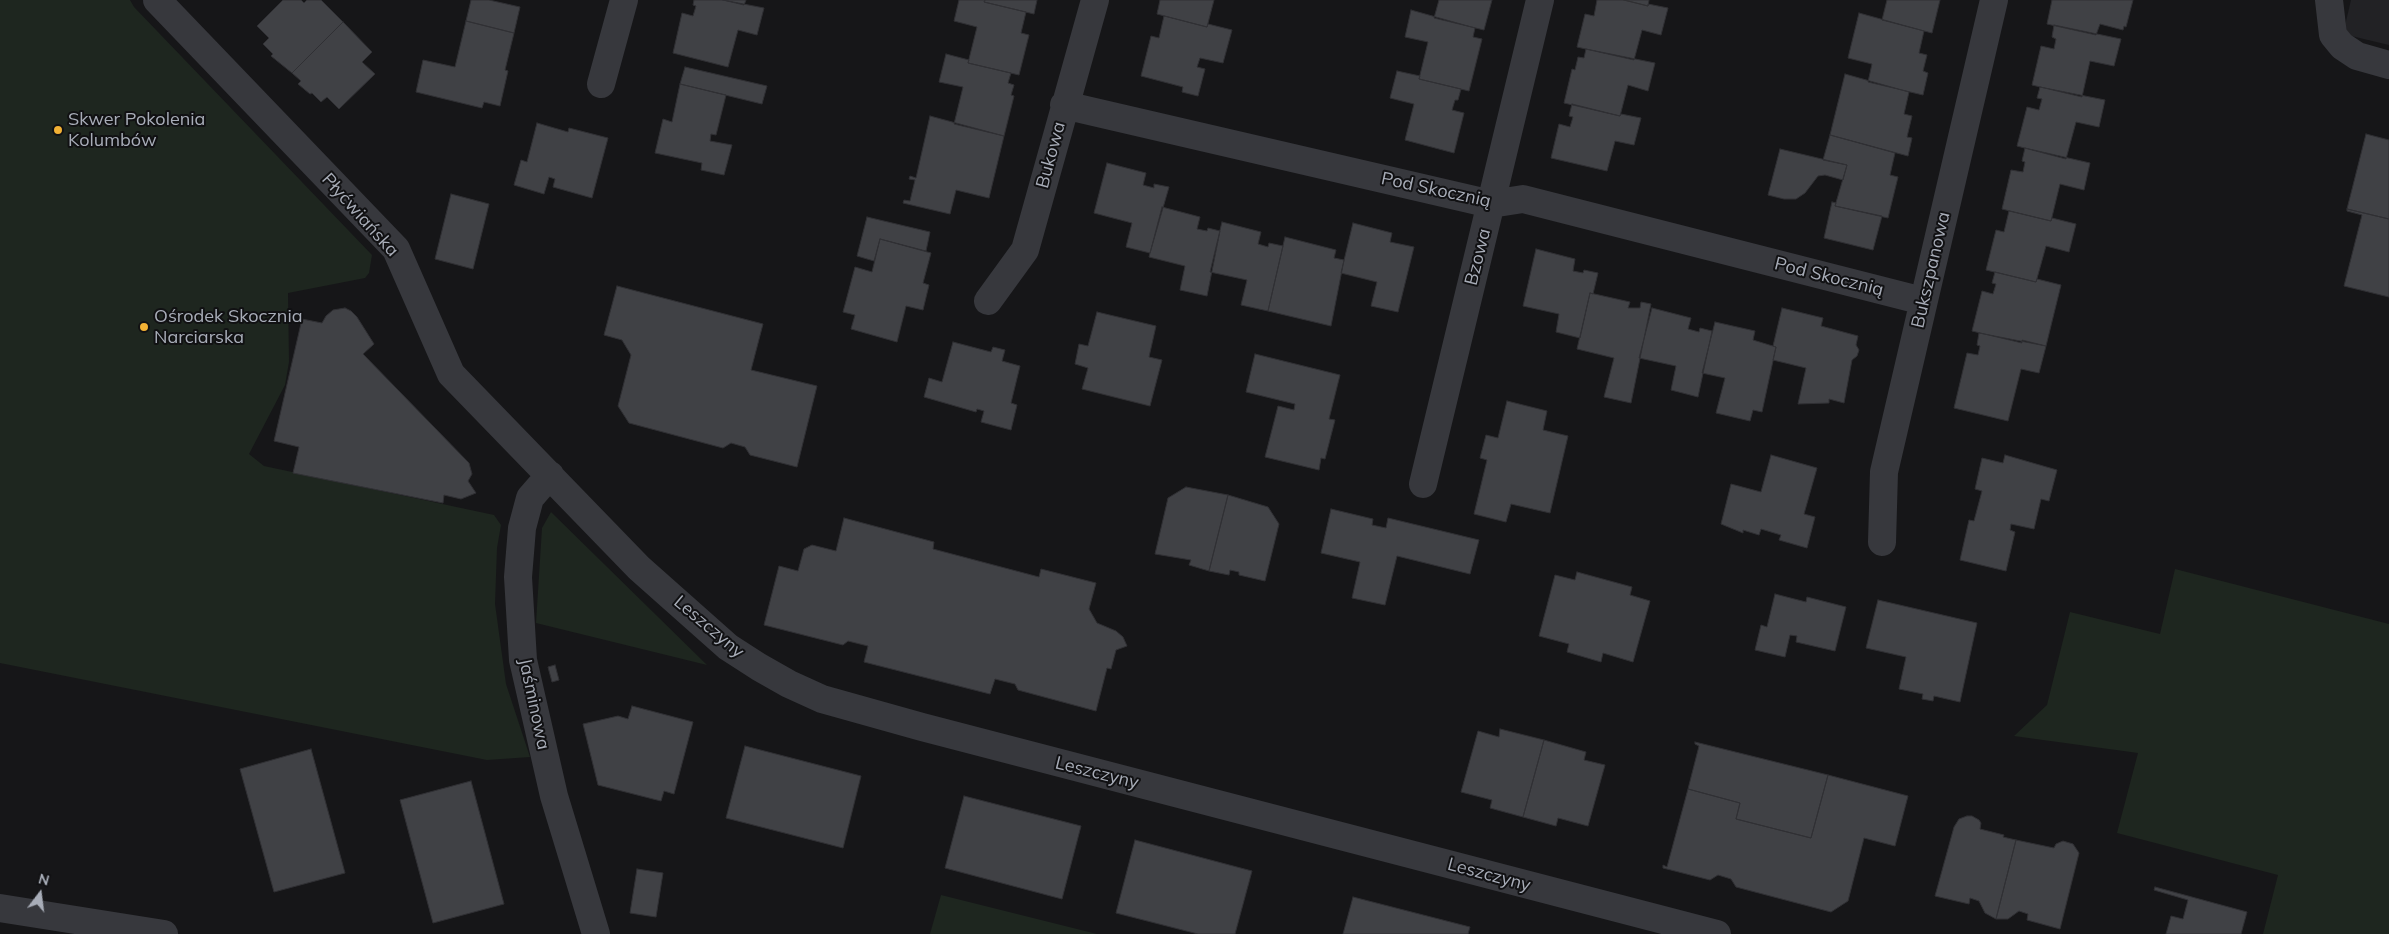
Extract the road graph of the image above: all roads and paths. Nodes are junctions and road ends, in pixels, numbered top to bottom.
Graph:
1 (157, 0) edge
2 (624, 0) edge
3 (1095, 0) edge
4 (1540, 0) edge
5 (1994, 0) edge
6 (2329, 0) edge
7 (2389, 65) edge
8 (601, 84) dead end
9 (1064, 106) junction
10 (1490, 204) junction
11 (988, 301) dead end
12 (1923, 301) junction
13 (550, 475) junction
14 (1423, 484) dead end
15 (1882, 542) dead end
16 (0, 908) edge
17 (164, 934) edge
18 (596, 934) edge
19 (1717, 934) edge

1 - 13 street, Płyćwiańska
2 - 8 street
3 - 9 street, Bukowa
4 - 10 street, Bzowa
5 - 12 street, Bukszpanowa
6 - 7 street
9 - 10 street, Pod Skocznią
9 - 11 street, Bukowa
10 - 12 street, Pod Skocznią
10 - 14 street, Bzowa
12 - 15 street, Bukszpanowa
13 - 18 street, Jaśminowa
13 - 19 street, Leszczyny
16 - 17 street

